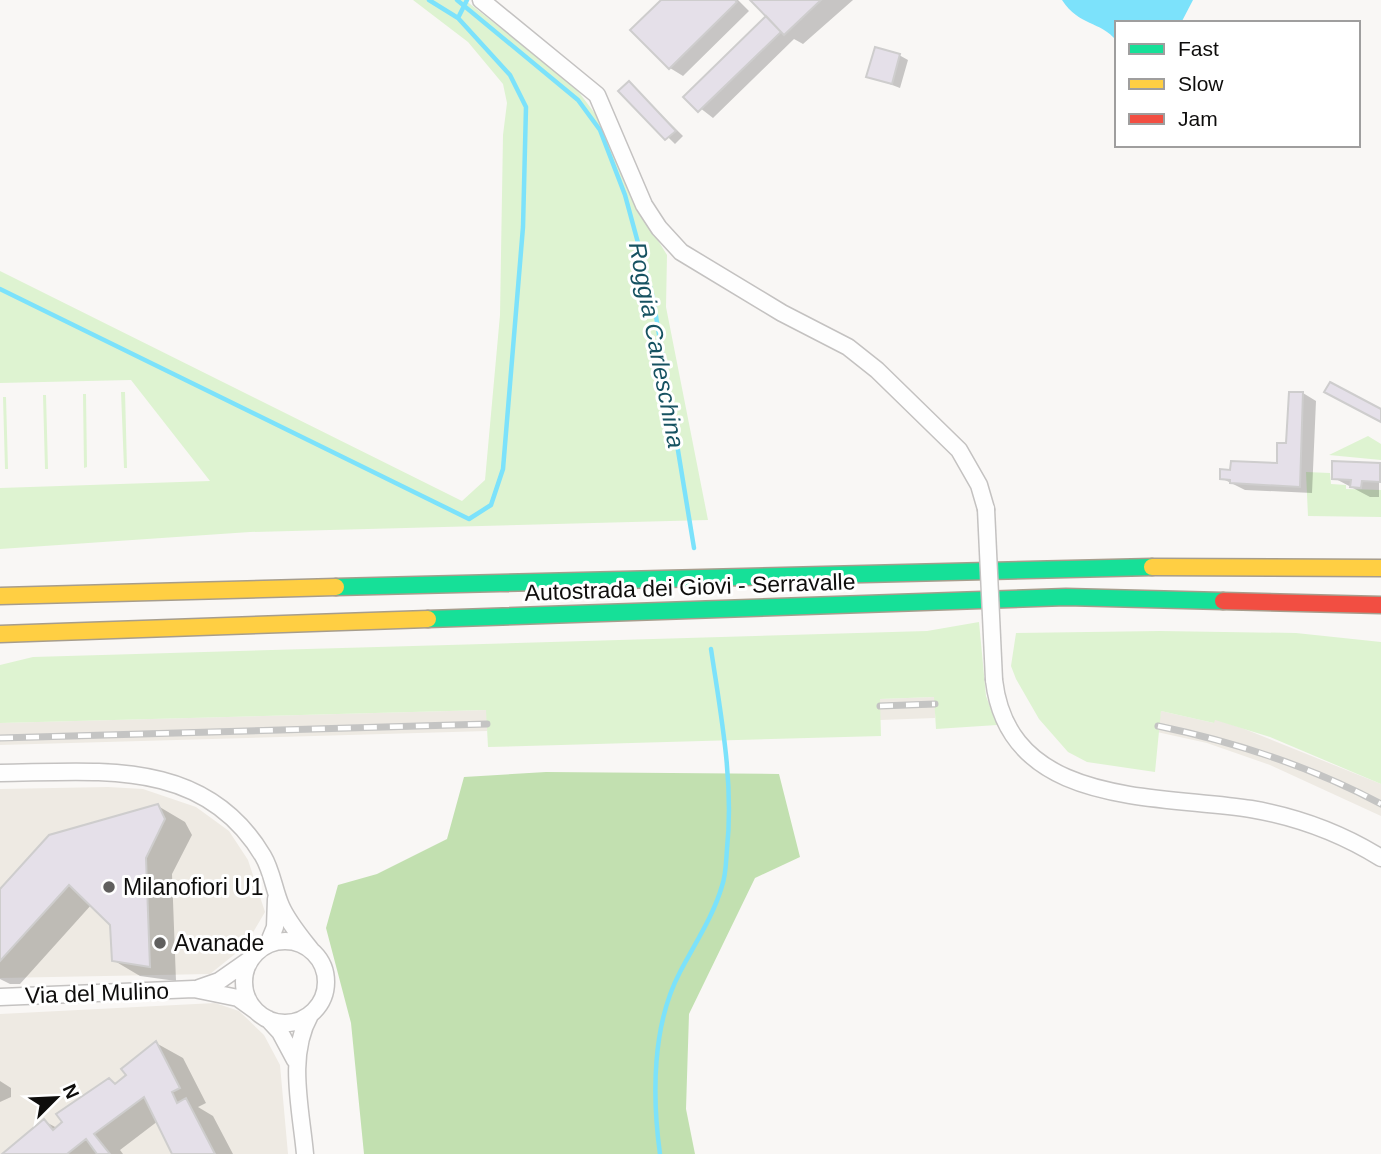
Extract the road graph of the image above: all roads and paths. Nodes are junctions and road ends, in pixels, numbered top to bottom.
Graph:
1 (481, 0) edge
2 (1381, 568) edge
3 (0, 596) edge
4 (1381, 605) edge
5 (0, 634) edge
6 (0, 773) edge
7 (1374, 853) edge
8 (273, 883) junction
9 (268, 944) junction
10 (311, 950) junction
11 (251, 959) junction
12 (194, 989) junction
13 (0, 997) edge
14 (310, 1014) junction
15 (262, 1015) junction
16 (297, 1066) junction
17 (305, 1154) edge

1 - 7 street, bridge
2 - 3 highway, Autostrada dei Giovi - Serravalle
4 - 5 highway, Autostrada dei Giovi - Serravalle
6 - 8 street
8 - 9 street
8 - 10 street
9 - 10 street
9 - 11 street
10 - 14 street
11 - 12 street, Via del Mulino
11 - 15 street
12 - 13 street, Via del Mulino
12 - 15 street, Via del Mulino
14 - 15 street
14 - 16 street
15 - 16 street
16 - 17 street

